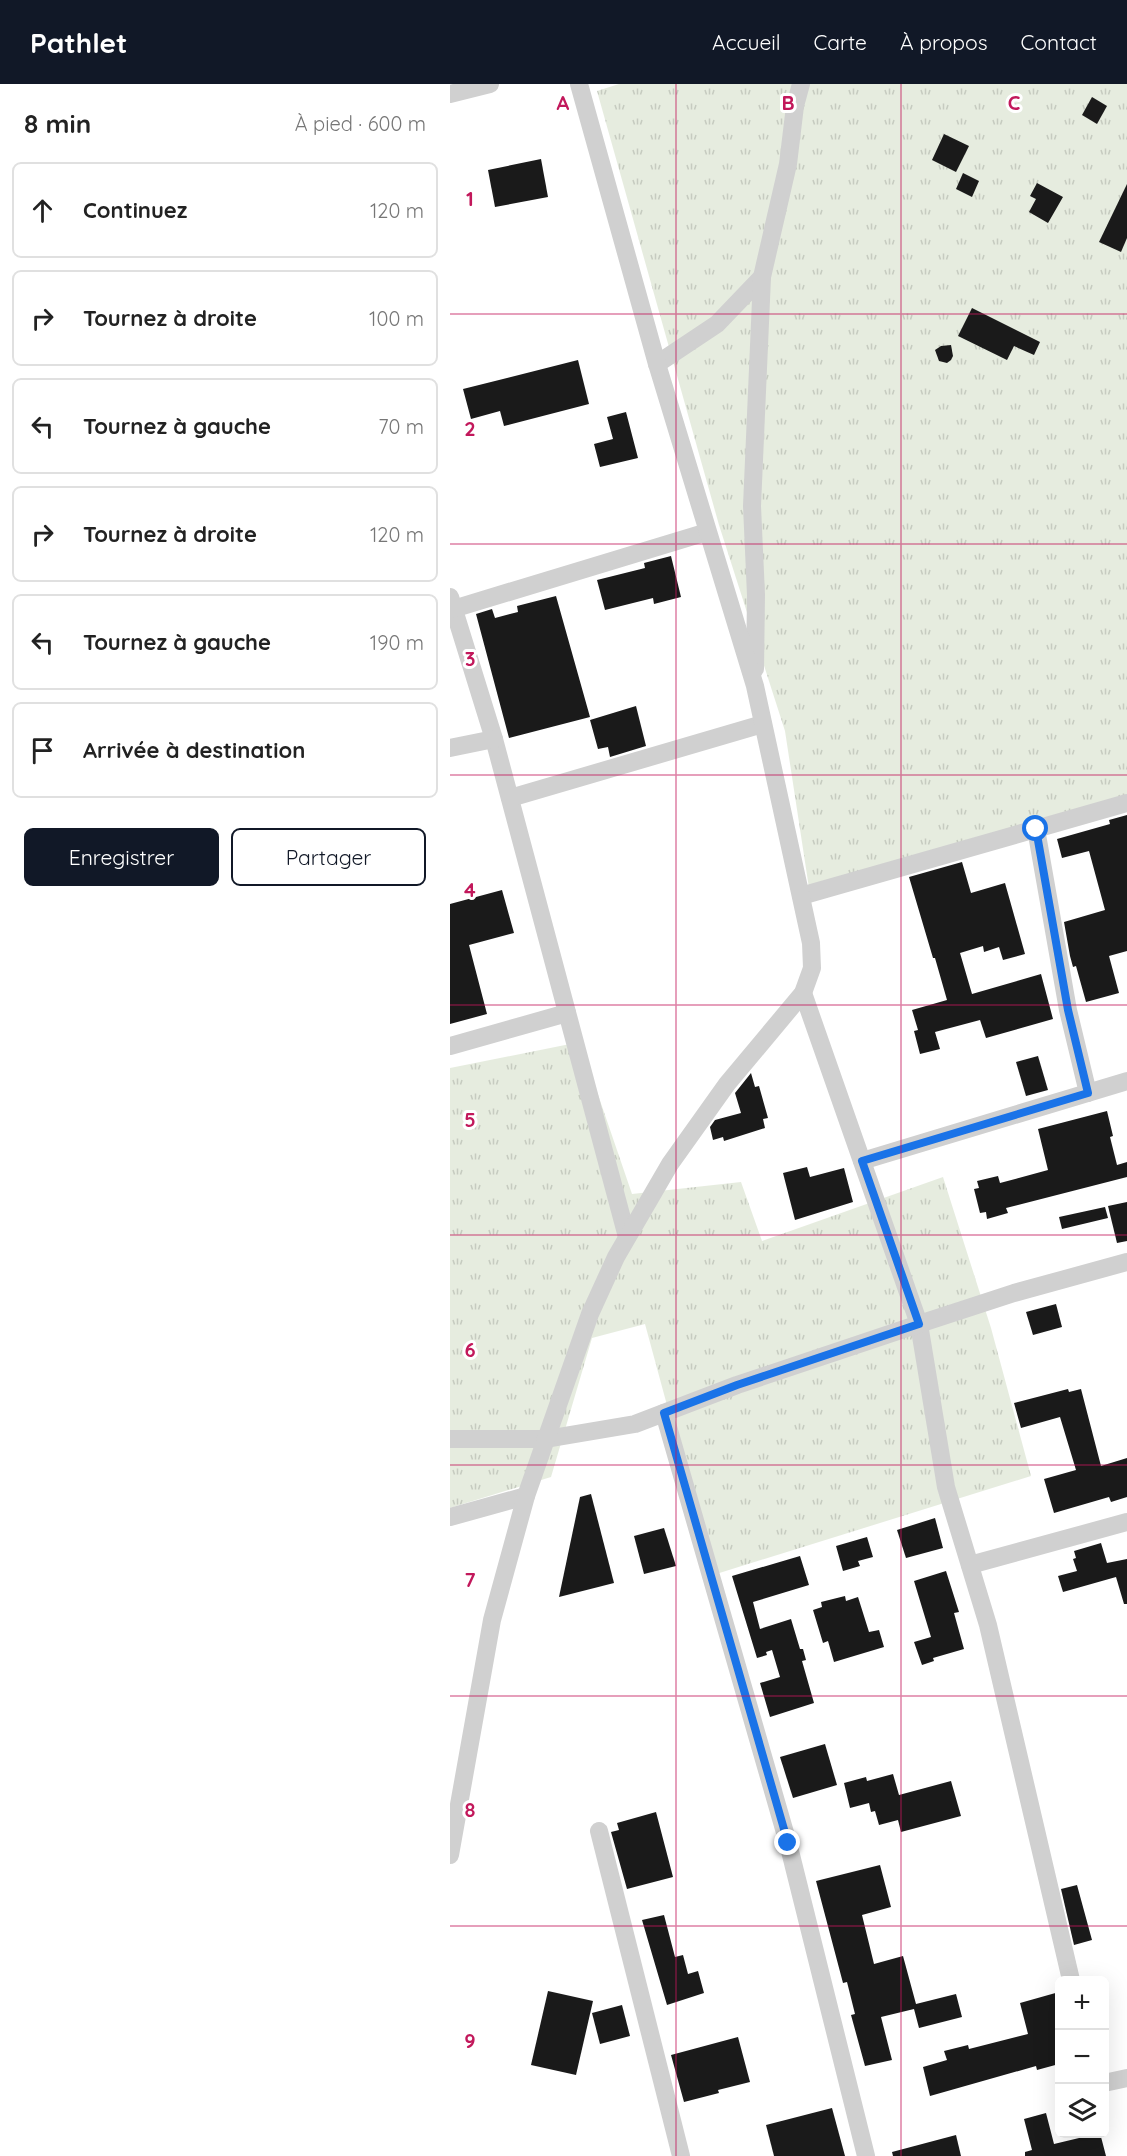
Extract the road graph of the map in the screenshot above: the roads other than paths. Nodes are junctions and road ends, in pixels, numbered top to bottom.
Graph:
1 (490, 84) edge
2 (579, 84) edge
3 (801, 84) edge
4 (450, 94) edge
5 (762, 277) junction
6 (657, 364) junction
7 (708, 532) junction
8 (452, 603) edge
9 (755, 686) junction
10 (763, 724) junction
11 (494, 739) junction
12 (450, 748) edge
13 (510, 798) junction
14 (1127, 803) edge
15 (1036, 829) junction
16 (801, 896) junction
17 (803, 993) junction
18 (567, 1012) junction
19 (450, 1046) edge
20 (1127, 1082) edge
21 (1088, 1093) junction
22 (862, 1161) junction
23 (627, 1237) junction
24 (1127, 1262) edge
25 (919, 1324) junction
26 (664, 1413) junction
27 (450, 1439) edge
28 (546, 1439) junction
29 (526, 1496) junction
30 (450, 1517) edge
31 (1127, 1522) edge
32 (970, 1565) junction
33 (598, 1831) dead end
34 (452, 1833) edge
35 (450, 1855) edge
36 (1070, 1976) edge
37 (1127, 2078) edge
38 (1109, 2082) edge
39 (681, 2156) edge
40 (866, 2156) edge

1 - 4 street
2 - 6 street
3 - 5 street
5 - 6 street
5 - 9 street
6 - 7 street
7 - 8 street
7 - 9 street
8 - 11 street
9 - 10 street
10 - 13 street
10 - 16 street
11 - 12 street
11 - 13 street
13 - 18 street
14 - 15 street
15 - 16 street
15 - 21 street
16 - 17 street
17 - 22 street
17 - 23 street
18 - 19 street
18 - 23 street
20 - 21 street
21 - 22 street
22 - 25 street
23 - 28 street
24 - 25 street
25 - 26 street
25 - 32 street
26 - 28 street
26 - 40 street
27 - 28 street
28 - 29 street
29 - 30 street
29 - 34 street
31 - 32 street
32 - 36 street
33 - 39 street
34 - 35 street
37 - 38 street

